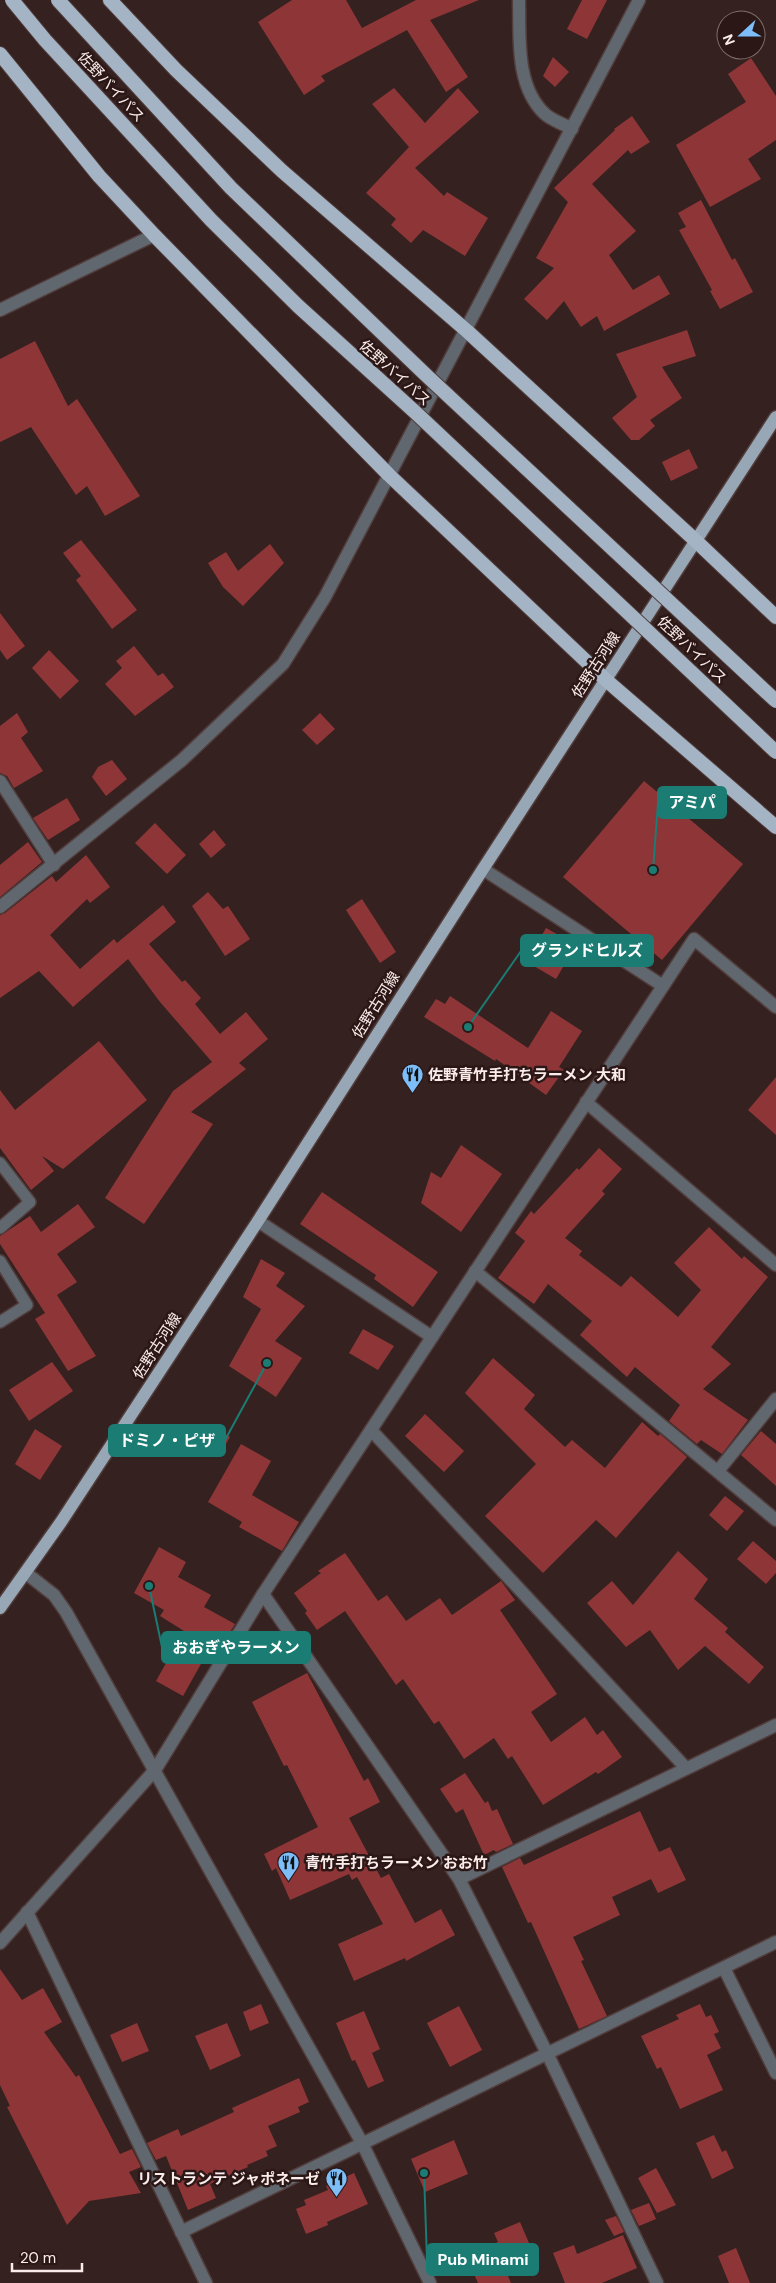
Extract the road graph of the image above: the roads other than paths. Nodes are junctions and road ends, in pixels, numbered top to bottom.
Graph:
1 (12, 0) edge
2 (58, 0) edge
3 (110, 0) edge
4 (519, 0) edge
5 (639, 0) edge
6 (0, 54) edge
7 (572, 129) junction
8 (154, 235) junction
9 (0, 310) edge
10 (467, 330) junction
11 (776, 417) edge
12 (389, 475) junction
13 (696, 540) junction
14 (776, 617) edge
15 (606, 680) junction
16 (776, 701) edge
17 (776, 752) edge
18 (0, 781) edge
19 (776, 827) edge
20 (54, 865) junction
21 (483, 869) junction
22 (0, 907) edge
23 (662, 986) junction
24 (776, 1007) edge
25 (586, 1102) junction
26 (0, 1164) edge
27 (258, 1221) junction
28 (0, 1228) edge
29 (0, 1261) edge
30 (776, 1264) edge
31 (475, 1271) junction
32 (0, 1322) edge
33 (432, 1337) junction
34 (776, 1399) edge
35 (370, 1430) junction
36 (718, 1471) junction
37 (776, 1520) edge
38 (26, 1573) junction
39 (263, 1594) junction
40 (0, 1608) edge
41 (776, 1725) edge
42 (686, 1768) junction
43 (155, 1770) junction
44 (459, 1879) junction
45 (27, 1912) junction
46 (0, 1942) edge
47 (776, 1942) edge
48 (724, 1968) junction
49 (547, 2053) junction
50 (776, 2073) edge
51 (362, 2143) junction
52 (181, 2232) junction
53 (206, 2283) edge
54 (430, 2283) edge
55 (657, 2283) edge

1 - 17 highway, 佐野バイパス, bridge
2 - 16 highway, 佐野バイパス, bridge
3 - 10 highway
4 - 7 street
5 - 7 street
6 - 8 highway
7 - 10 street
8 - 9 street
8 - 12 highway
10 - 12 street
10 - 13 highway
11 - 13 main road, 佐野古河線
12 - 15 highway
12 - 20 street
13 - 14 highway
13 - 15 main road, 佐野古河線
15 - 19 highway
15 - 21 main road, 佐野古河線
18 - 20 street
20 - 22 street
21 - 23 street
21 - 27 main road, 佐野古河線
23 - 24 street
23 - 25 street
25 - 30 street
25 - 31 street
26 - 28 lane
27 - 33 street
27 - 38 main road, 佐野古河線
29 - 32 lane
31 - 33 street
31 - 36 street
33 - 35 street
34 - 36 street
35 - 39 street
35 - 42 street
36 - 37 street
38 - 40 main road, 佐野古河線
38 - 43 street
39 - 43 street
39 - 44 street
41 - 42 street
42 - 44 street
43 - 45 street
43 - 51 street
44 - 49 street
45 - 46 street
45 - 52 street
47 - 48 street
48 - 49 street
48 - 50 street
49 - 51 street
49 - 55 street
51 - 52 street
51 - 54 street
52 - 53 street

